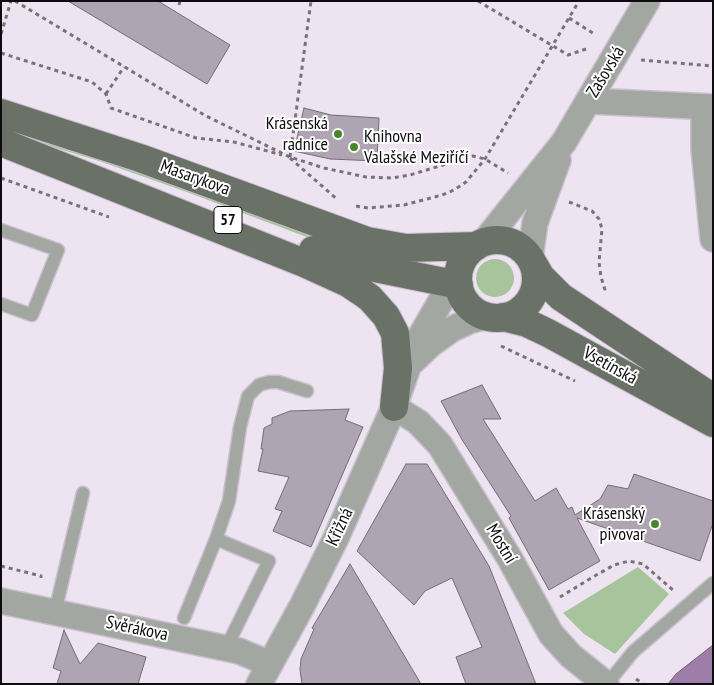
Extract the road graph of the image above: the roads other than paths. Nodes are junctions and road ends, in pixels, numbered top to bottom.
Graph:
1 (647, 1) edge
2 (589, 101) junction
3 (708, 107) edge
4 (1, 113) edge
5 (1, 141) edge
6 (537, 190) junction
7 (1, 230) edge
8 (713, 239) edge
9 (481, 244) junction
10 (532, 262) junction
11 (460, 286) junction
12 (1, 304) edge
13 (496, 316) junction
14 (409, 365) junction
15 (672, 387) junction
16 (307, 391) dead end
17 (713, 398) edge
18 (394, 407) junction
19 (713, 424) edge
20 (83, 493) dead end
21 (216, 539) junction
22 (713, 583) edge
23 (1, 601) edge
24 (55, 612) junction
25 (184, 618) dead end
26 (226, 648) junction
27 (262, 679) edge
28 (606, 684) edge

1 - 2 street, Zašovská
2 - 3 street
2 - 6 street, Zašovská
3 - 8 street
4 - 9 main road, Masarykova / 57
5 - 11 main road, Masarykova / 57
5 - 18 main road
6 - 9 street, Zašovská
6 - 10 street, Zašovská
7 - 12 lane
9 - 10 main road, 57
9 - 11 main road
10 - 13 main road
10 - 15 main road, Vsetínská / 57
11 - 13 main road, 57
11 - 14 street, Křižná
13 - 14 street, Křižná
13 - 15 main road, Vsetínská / 57
14 - 18 street, Křižná
15 - 17 main road, Vsetínská / 57
15 - 19 main road, Vsetínská / 57
16 - 21 lane
18 - 27 street, Křižná
18 - 28 street, Mostní
20 - 24 lane
21 - 25 lane
21 - 26 lane
22 - 28 lane
23 - 24 street, Svěrákova
24 - 26 street, Svěrákova
26 - 27 street, Svěrákova

